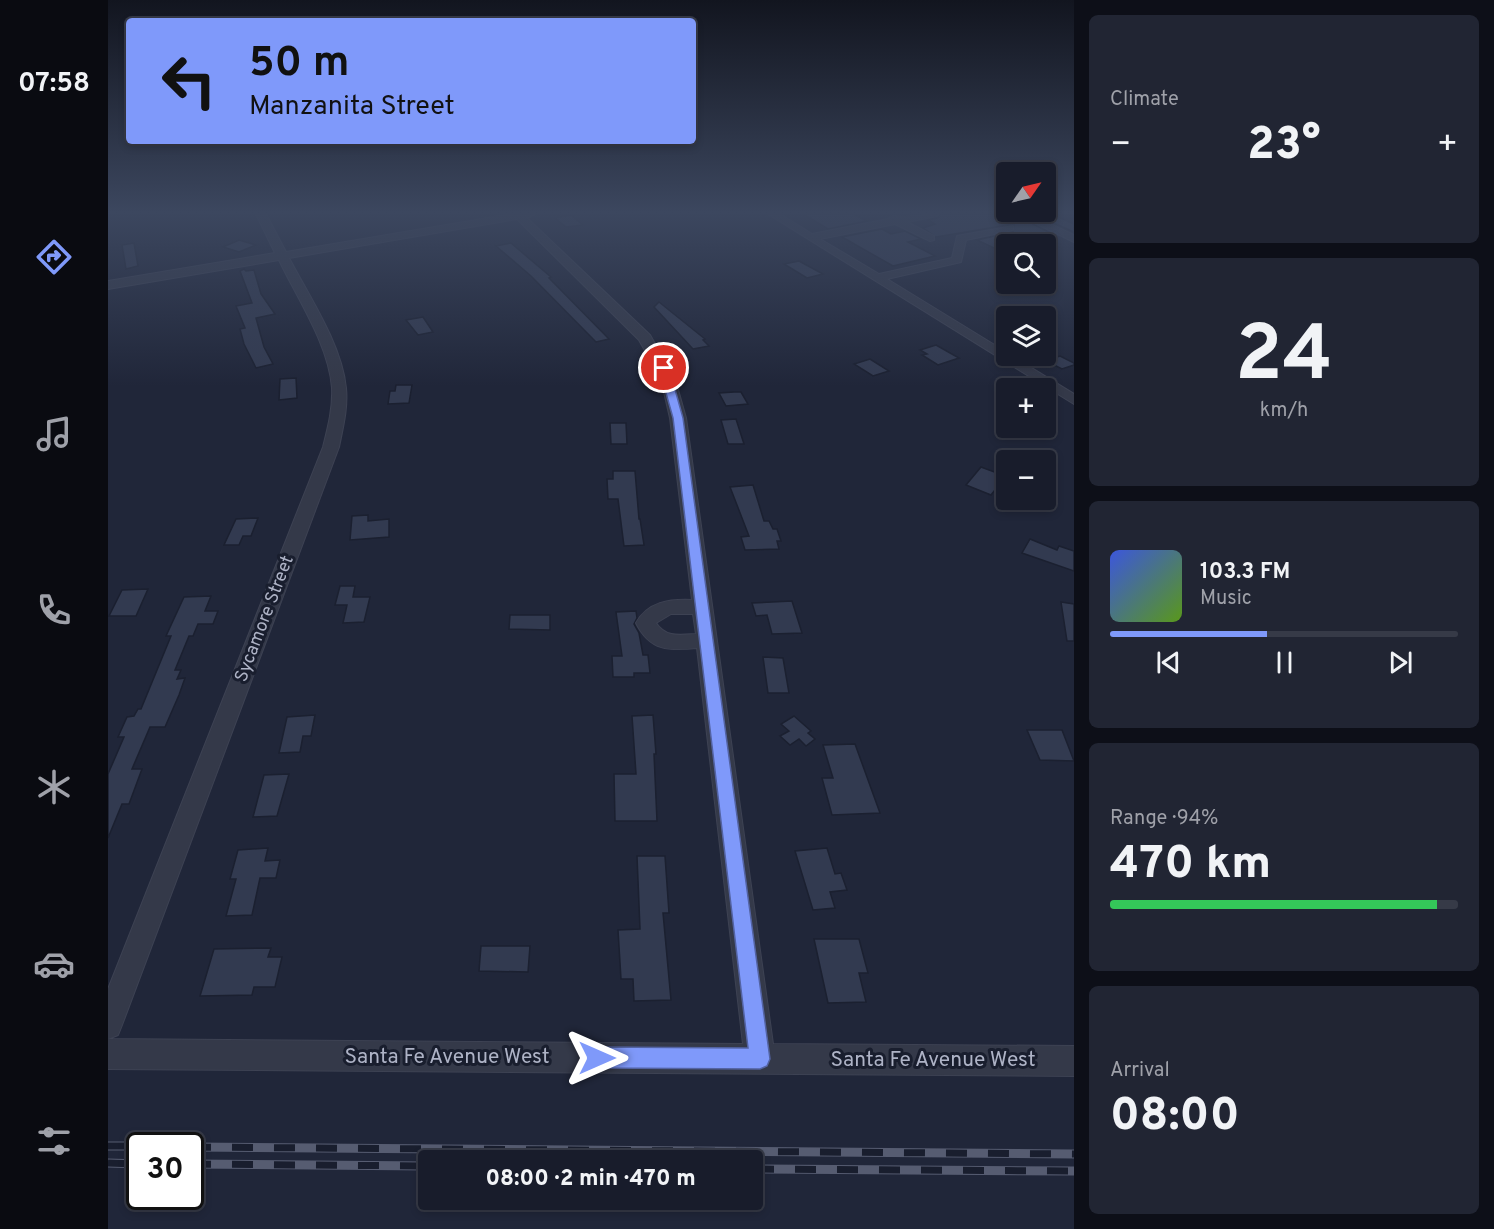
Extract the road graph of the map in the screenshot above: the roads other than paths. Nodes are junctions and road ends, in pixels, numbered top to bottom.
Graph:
1 (190, 271) edge
2 (290, 271) edge
3 (581, 271) edge
4 (866, 271) edge
5 (907, 271) edge
6 (877, 278) junction
7 (108, 285) edge
8 (1074, 400) edge
9 (702, 607) junction
10 (706, 640) junction
11 (108, 1025) edge
12 (108, 1054) edge
13 (760, 1059) junction
14 (1074, 1061) edge

1 - 7 street
2 - 11 street, Sycamore Street
3 - 9 street
4 - 6 street
5 - 6 street
6 - 8 street
9 - 10 street
9 - 10 street
10 - 13 street
12 - 13 street, Santa Fe Avenue West
13 - 14 street, Santa Fe Avenue West

